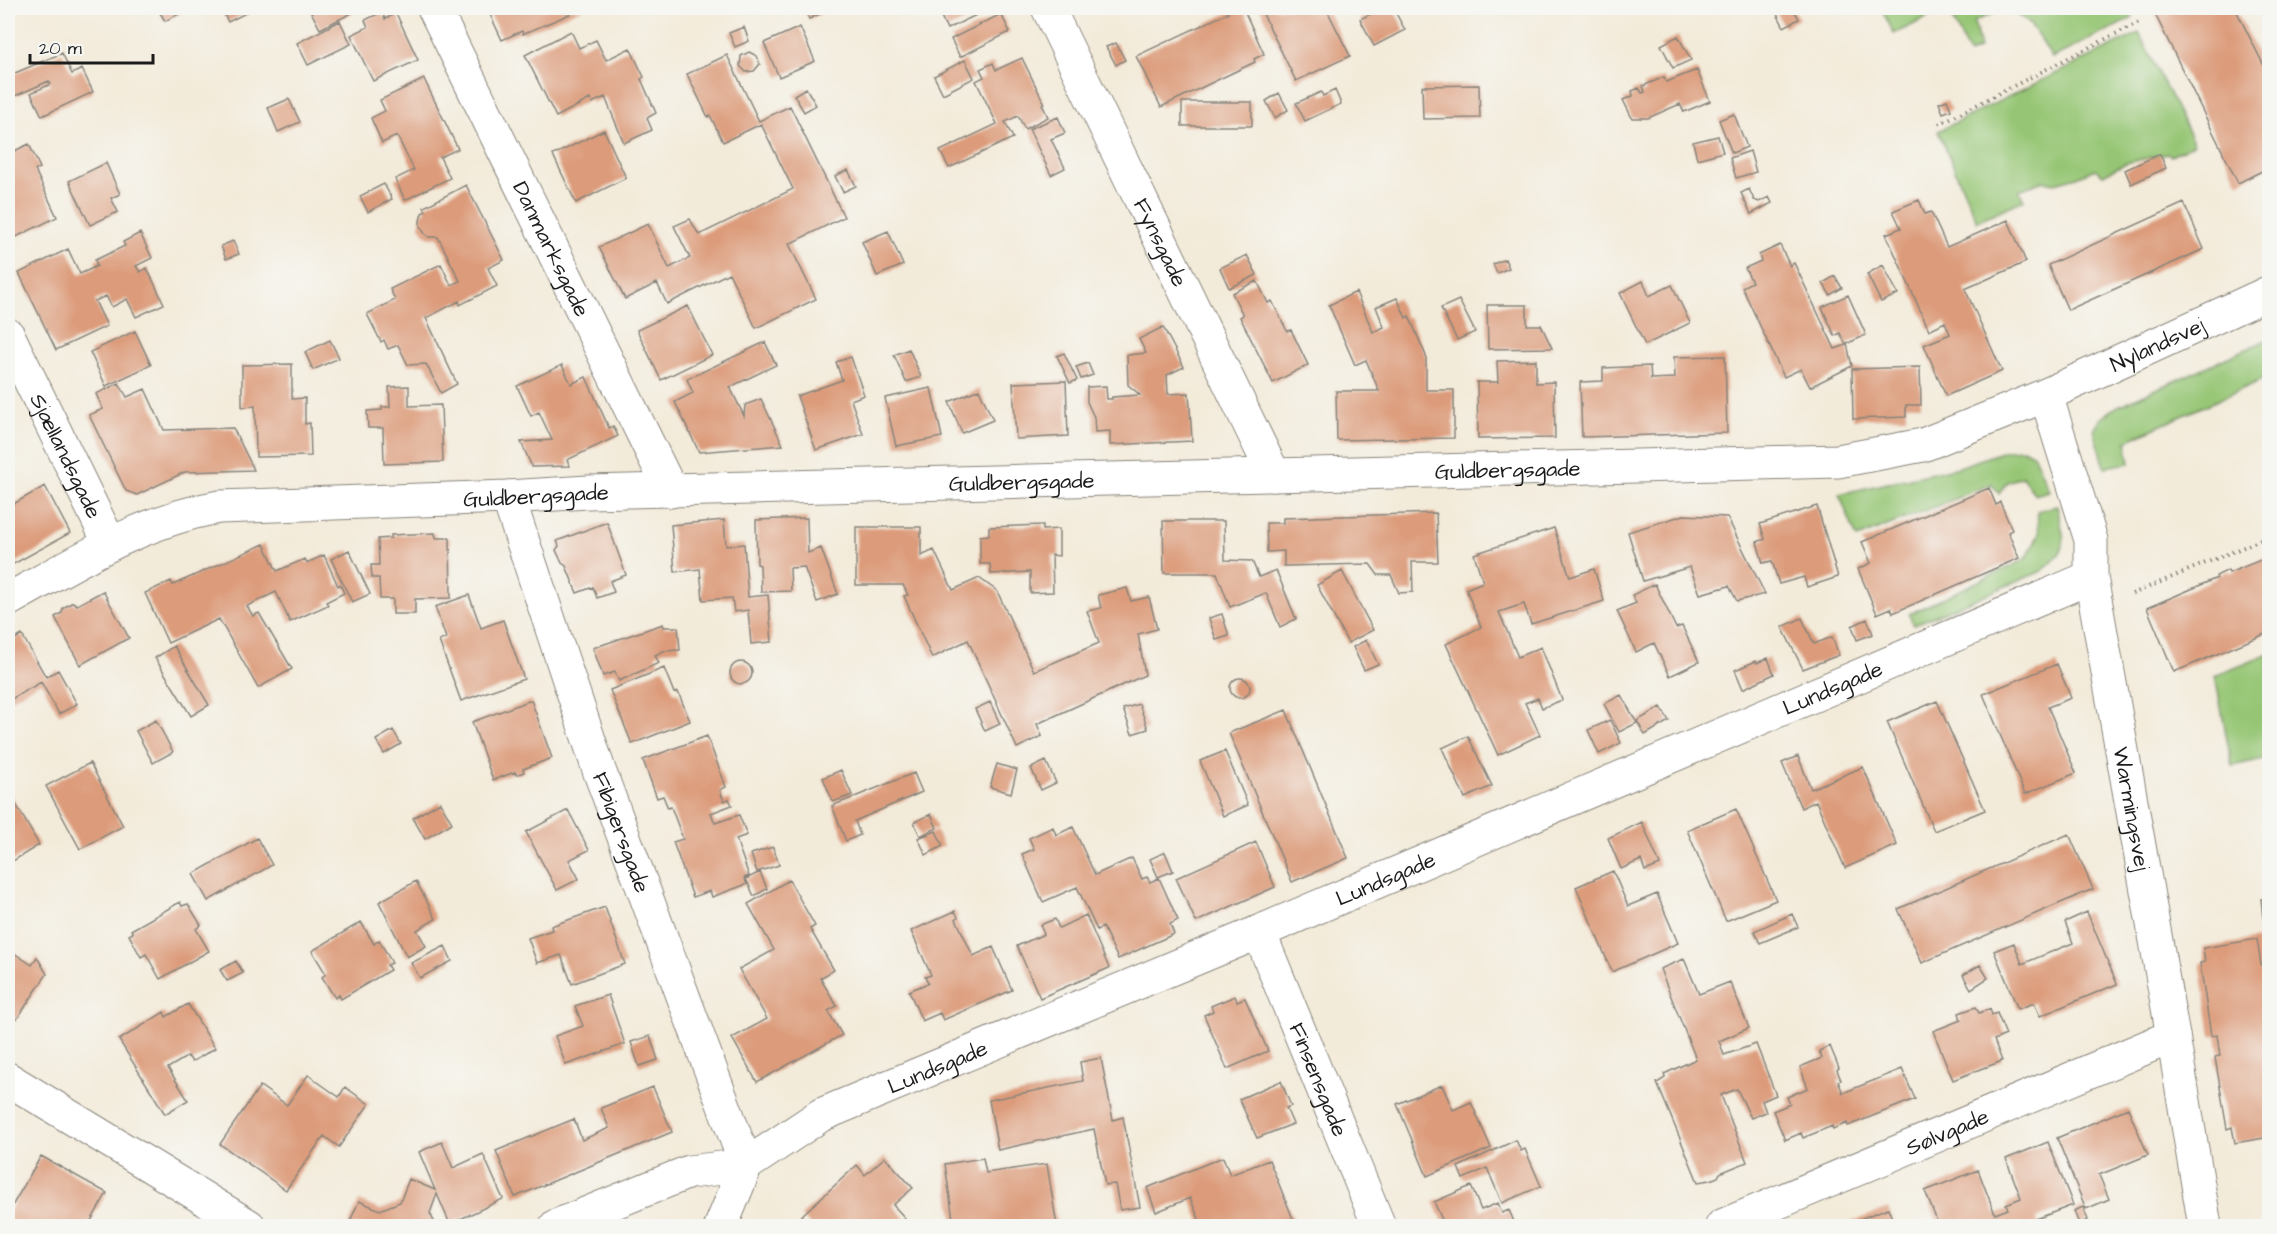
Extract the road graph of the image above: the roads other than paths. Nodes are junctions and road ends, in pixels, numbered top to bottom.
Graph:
1 (434, 8) edge
2 (1056, 10) edge
3 (2270, 292) edge
4 (8, 335) edge
5 (2046, 395) junction
6 (1274, 475) junction
7 (671, 491) junction
8 (508, 498) junction
9 (110, 544) junction
10 (2091, 577) junction
11 (8, 600) edge
12 (1259, 932) junction
13 (2173, 1036) junction
14 (8, 1079) edge
15 (746, 1165) junction
16 (249, 1227) edge
17 (556, 1227) edge
18 (721, 1227) edge
19 (1379, 1227) edge
20 (1722, 1227) edge
21 (2205, 1227) edge

1 - 7 street, Danmarksgade
2 - 6 street, Fynsgade
3 - 5 street, Nylandsvej
4 - 9 street, Sjællandsgade
5 - 6 street, Guldbergsgade
5 - 10 street, Warmingsvej
6 - 7 street, Guldbergsgade
7 - 8 street, Guldbergsgade
8 - 9 street, Guldbergsgade
8 - 15 street, Fibigersgade
9 - 11 street, Guldbergsgade
10 - 12 street, Lundsgade
10 - 13 street, Warmingsvej
12 - 15 street, Lundsgade
12 - 19 street, Finsensgade
13 - 20 street, Sølvgade
13 - 21 street, Warmingsvej
14 - 16 street
15 - 17 street
15 - 18 street

